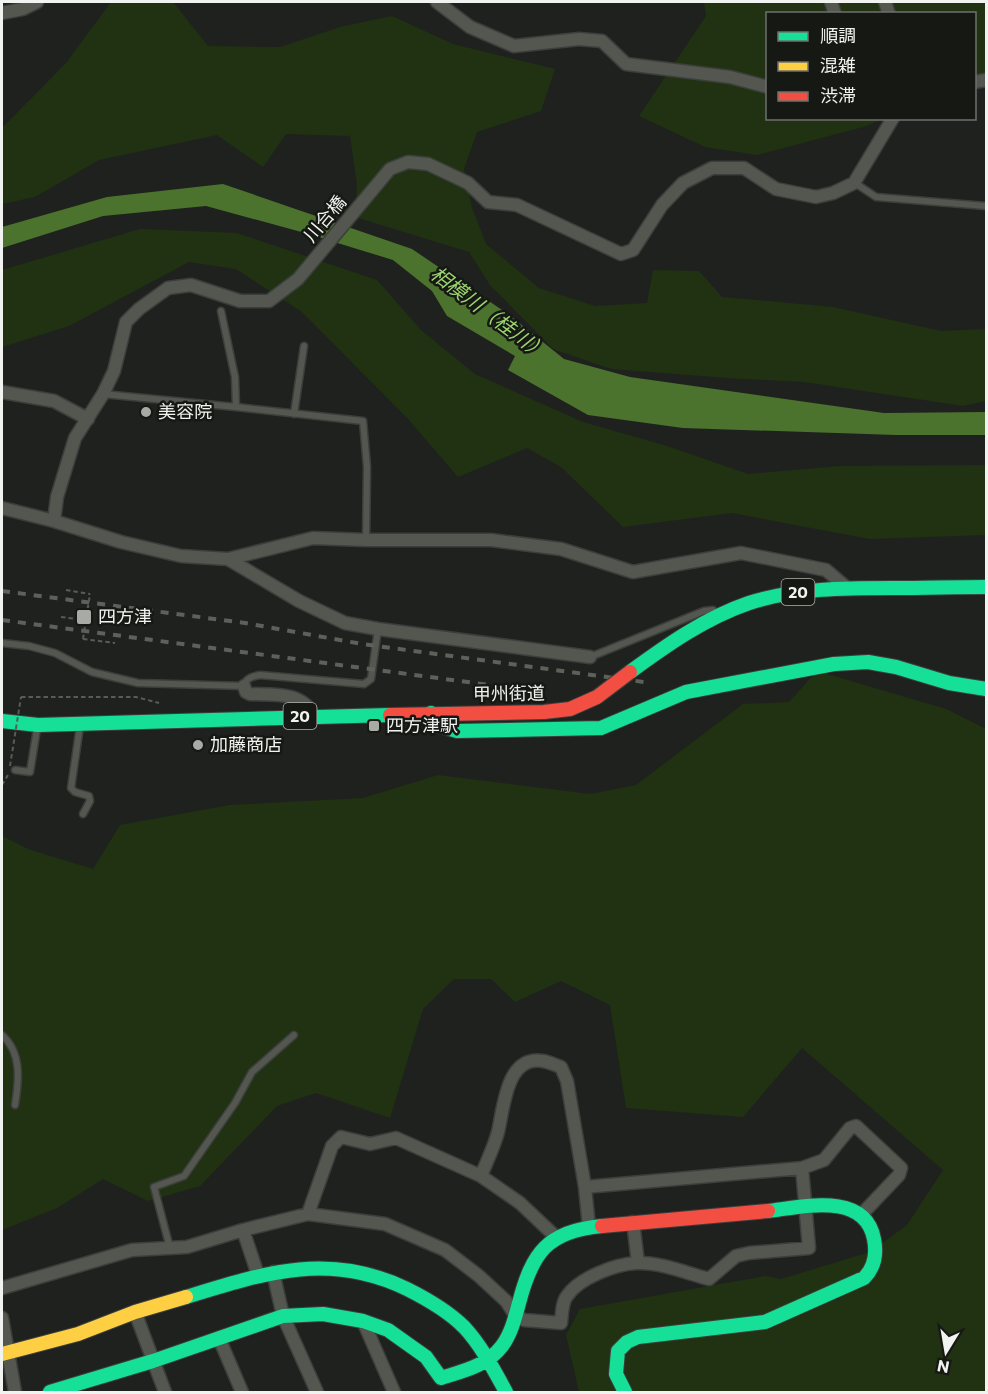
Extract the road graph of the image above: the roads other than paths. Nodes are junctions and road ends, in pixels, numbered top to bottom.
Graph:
1 (37, 2) edge
2 (436, 2) edge
3 (2, 13) edge
4 (766, 86) edge
5 (892, 120) edge
6 (854, 183) junction
7 (987, 206) edge
8 (221, 311) dead end
9 (304, 346) dead end
10 (2, 392) edge
11 (103, 394) junction
12 (236, 407) junction
13 (294, 414) junction
14 (88, 418) junction
15 (2, 508) edge
16 (54, 521) junction
17 (366, 540) junction
18 (228, 560) junction
19 (987, 587) edge
20 (848, 589) junction
21 (731, 610) junction
22 (378, 629) junction
23 (2, 643) edge
24 (590, 657) joint
25 (244, 686) junction
26 (987, 689) edge
27 (431, 713) junction
28 (314, 716) junction
29 (2, 721) edge
30 (38, 725) junction
31 (80, 725) junction
32 (12, 768) road end
33 (83, 814) dead end
34 (2, 1035) edge
35 (294, 1035) dead end
36 (15, 1105) dead end
37 (802, 1168) junction
38 (481, 1176) junction
39 (585, 1187) junction
40 (806, 1207) junction
41 (308, 1214) junction
42 (861, 1215) junction
43 (633, 1222) junction
44 (589, 1227) junction
45 (243, 1230) junction
46 (557, 1238) junction
47 (170, 1248) junction
48 (638, 1263) junction
49 (273, 1272) junction
50 (258, 1275) junction
51 (2, 1288) edge
52 (135, 1312) junction
53 (515, 1315) junction
54 (283, 1316) junction
55 (2, 1318) edge
56 (363, 1321) junction
57 (219, 1338) junction
58 (5, 1354) edge
59 (488, 1360) junction
60 (153, 1361) junction
61 (88, 1387) edge
62 (15, 1392) edge
63 (50, 1392) edge
64 (165, 1392) edge
65 (242, 1392) edge
66 (317, 1392) edge
67 (394, 1392) edge
68 (506, 1392) edge
69 (625, 1392) edge

1 - 3 street
2 - 4 street
5 - 6 street
6 - 7 lane
6 - 11 street, 川合橋
8 - 12 lane
9 - 13 lane
10 - 14 street
11 - 12 lane
11 - 14 street, 川合橋
12 - 13 lane
13 - 17 lane
14 - 16 street, 川合橋
15 - 16 street
16 - 18 street
17 - 18 street
17 - 20 street
18 - 22 street
19 - 20 main road, 甲州街道 / 20
20 - 21 main road, 甲州街道 / 20
21 - 24 lane
21 - 27 main road, 甲州街道 / 20, bridge
22 - 24 street
22 - 25 lane
23 - 25 lane
25 - 28 street
26 - 27 main road
27 - 28 main road, 甲州街道 / 20
28 - 31 main road, 甲州街道 / 20
29 - 30 main road, 甲州街道 / 20
30 - 31 main road, 甲州街道 / 20
30 - 32 lane
31 - 33 lane
34 - 36 lane
35 - 47 lane
37 - 39 street
37 - 40 street
37 - 42 street
38 - 39 street
38 - 41 street
38 - 46 street
39 - 44 street
40 - 42 main road
40 - 43 main road
40 - 48 street
41 - 45 street
41 - 53 street
42 - 69 main road
43 - 44 main road
43 - 48 street
44 - 46 main road
45 - 47 street
45 - 50 street
46 - 53 main road
47 - 51 street
48 - 53 street
49 - 50 main road
49 - 54 street
49 - 59 main road
50 - 52 main road
52 - 58 main road
52 - 60 street
53 - 59 main road
54 - 56 main road
54 - 57 main road
54 - 66 street
55 - 58 street
56 - 59 main road
56 - 67 street
57 - 60 main road
57 - 65 street
58 - 62 street
59 - 68 main road
60 - 61 main road
60 - 64 street
61 - 63 main road

